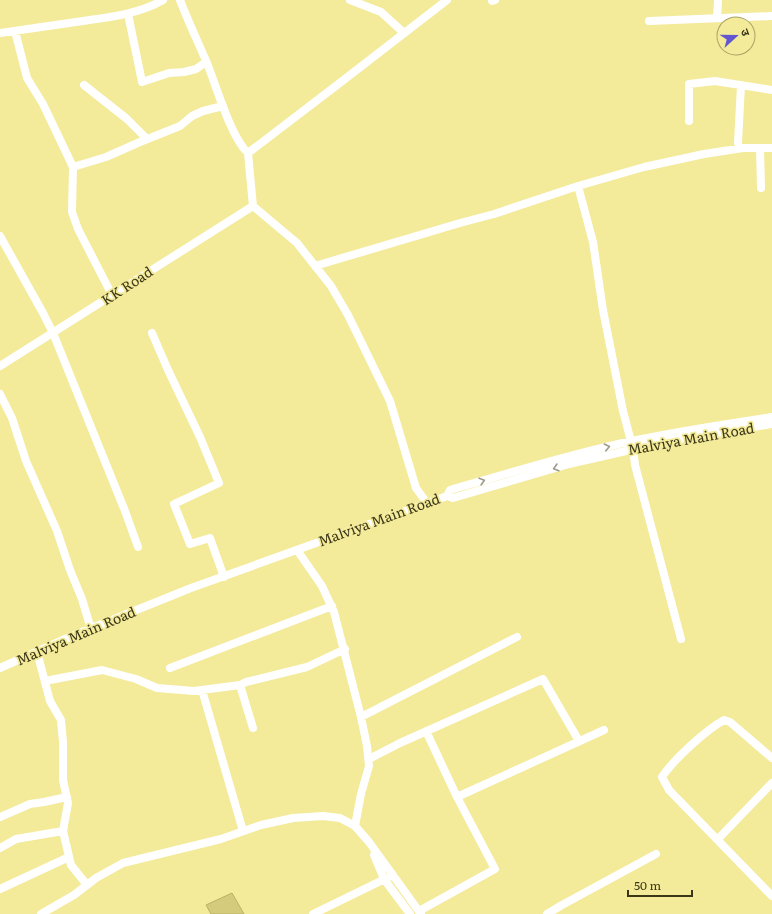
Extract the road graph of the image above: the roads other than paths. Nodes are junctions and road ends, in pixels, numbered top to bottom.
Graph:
1 (163, 0) edge
2 (180, 0) edge
3 (350, 0) edge
4 (447, 0) edge
5 (718, 0) edge
6 (128, 14) junction
7 (717, 16) edge
8 (772, 16) edge
9 (756, 17) edge
10 (716, 18) edge
11 (649, 21) dead end
12 (15, 31) junction
13 (0, 33) edge
14 (404, 33) junction
15 (206, 62) junction
16 (84, 85) dead end
17 (741, 85) junction
18 (772, 90) edge
19 (223, 106) junction
20 (689, 122) dead end
21 (146, 139) junction
22 (738, 143) dead end
23 (760, 148) junction
24 (772, 148) edge
25 (248, 152) junction
26 (73, 166) junction
27 (578, 186) junction
28 (761, 188) dead end
29 (253, 206) junction
30 (0, 236) edge
31 (315, 266) junction
32 (112, 295) junction
33 (53, 333) junction
34 (152, 333) dead end
35 (0, 366) edge
36 (0, 394) edge
37 (772, 418) edge
38 (772, 424) edge
39 (632, 445) junction
40 (427, 503) junction
41 (138, 546) dead end
42 (297, 550) junction
43 (224, 577) junction
44 (332, 606) junction
45 (91, 629) junction
46 (516, 637) dead end
47 (681, 639) dead end
48 (345, 649) junction
49 (37, 652) junction
50 (0, 668) edge
51 (170, 668) dead end
52 (45, 681) junction
53 (240, 686) junction
54 (202, 690) junction
55 (361, 717) junction
56 (254, 728) dead end
57 (604, 730) dead end
58 (426, 731) junction
59 (579, 741) junction
60 (772, 758) edge
61 (369, 759) junction
62 (772, 783) edge
63 (66, 797) junction
64 (457, 797) junction
65 (0, 817) edge
66 (355, 826) junction
67 (63, 831) junction
68 (243, 831) junction
69 (718, 839) junction
70 (369, 842) junction
71 (0, 848) edge
72 (656, 854) dead end
73 (69, 857) junction
74 (393, 875) junction
75 (384, 879) junction
76 (87, 885) junction
77 (0, 889) edge
78 (772, 896) edge
79 (420, 913) edge
80 (41, 914) edge
81 (314, 914) edge
82 (410, 914) edge
83 (548, 914) edge

1 - 6 street
2 - 15 street
3 - 14 street
4 - 14 street
5 - 7 street
6 - 12 street
6 - 15 street
8 - 9 street
10 - 11 street
12 - 13 street
12 - 26 street
14 - 25 street
15 - 19 street
16 - 21 street
17 - 18 street
17 - 20 street
17 - 22 street
19 - 21 street
19 - 25 street
21 - 26 street
23 - 24 street
23 - 27 street
23 - 28 street
25 - 29 street
26 - 32 street
27 - 31 street
27 - 39 street
29 - 31 street
29 - 32 street, KK Road
30 - 33 street
31 - 40 street
32 - 33 street, KK Road
33 - 35 street, KK Road
33 - 41 street
34 - 43 street
36 - 45 street
37 - 39 street
38 - 39 street, Malviya Main Road
39 - 40 street, Malviya Main Road
39 - 47 street
40 - 42 street, Malviya Main Road
42 - 43 street, Malviya Main Road
42 - 44 street
43 - 45 street, Malviya Main Road
44 - 48 street
44 - 51 street
45 - 49 street, Malviya Main Road
46 - 55 street
48 - 53 street
48 - 55 street
49 - 50 street, Malviya Main Road
49 - 52 street
52 - 54 street
52 - 63 street
53 - 54 street
53 - 56 street
54 - 68 street
55 - 61 street
57 - 59 street
58 - 59 street
58 - 61 street
58 - 64 street
59 - 64 street
60 - 69 street
61 - 66 street
62 - 69 street
63 - 65 street
63 - 67 street
64 - 79 street
66 - 68 street
66 - 70 street
67 - 71 street
67 - 73 street
68 - 76 street
69 - 78 street
70 - 74 street
70 - 75 street
72 - 83 street
73 - 76 street
73 - 77 street
74 - 75 street
74 - 79 street
75 - 81 street
75 - 82 street
76 - 80 street

